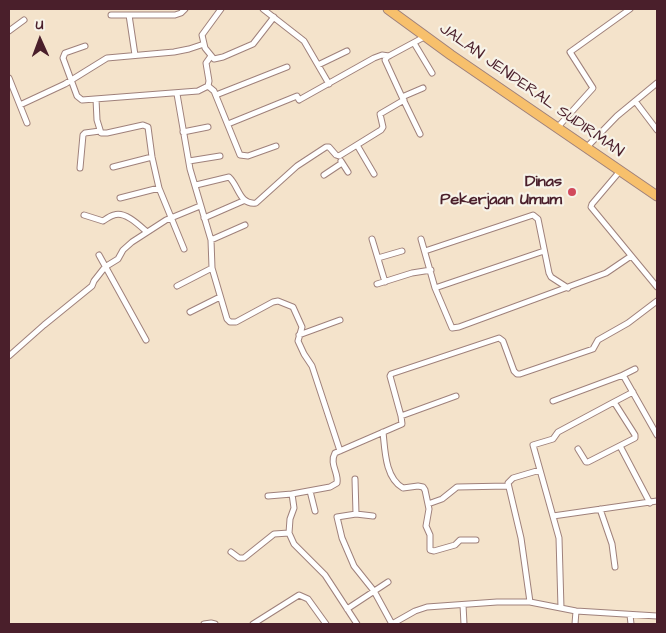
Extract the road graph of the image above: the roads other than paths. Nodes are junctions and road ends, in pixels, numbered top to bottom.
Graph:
1 (185, 9) edge
2 (263, 9) edge
3 (388, 9) edge
4 (630, 9) edge
5 (220, 10) edge
6 (111, 15) dead end
7 (128, 15) junction
8 (274, 17) junction
9 (24, 20) dead end
10 (9, 31) edge
11 (426, 36) junction
12 (414, 43) junction
13 (204, 44) junction
14 (85, 46) dead end
15 (347, 51) dead end
16 (134, 55) junction
17 (211, 56) junction
18 (388, 56) junction
19 (318, 66) junction
20 (286, 67) dead end
21 (432, 73) dead end
22 (9, 78) edge
23 (72, 80) junction
24 (657, 83) edge
25 (329, 84) junction
26 (208, 86) junction
27 (423, 88) dead end
28 (11, 90) edge
29 (177, 94) junction
30 (216, 95) junction
31 (96, 99) junction
32 (403, 99) junction
33 (635, 101) junction
34 (20, 104) junction
35 (27, 123) dead end
36 (228, 124) junction
37 (208, 126) dead end
38 (557, 128) junction
39 (657, 130) edge
40 (100, 131) junction
41 (183, 132) junction
42 (420, 134) dead end
43 (357, 145) junction
44 (276, 146) dead end
45 (586, 148) junction
46 (220, 156) dead end
47 (338, 156) junction
48 (152, 157) junction
49 (189, 161) junction
50 (342, 163) junction
51 (113, 167) dead end
52 (80, 168) dead end
53 (620, 171) junction
54 (348, 172) dead end
55 (374, 174) dead end
56 (324, 175) dead end
57 (196, 185) junction
58 (159, 188) junction
59 (657, 196) edge
60 (120, 198) dead end
61 (243, 200) junction
62 (200, 206) junction
63 (84, 215) dead end
64 (170, 218) junction
65 (204, 218) junction
66 (245, 225) dead end
67 (147, 232) junction
68 (372, 239) dead end
69 (421, 239) dead end
70 (211, 240) junction
71 (184, 249) dead end
72 (402, 251) dead end
73 (425, 251) junction
74 (544, 251) junction
75 (99, 255) dead end
76 (631, 256) junction
77 (378, 258) junction
78 (105, 267) junction
79 (212, 268) junction
80 (431, 270) junction
81 (385, 282) junction
82 (377, 284) dead end
83 (177, 286) dead end
84 (657, 287) edge
85 (436, 288) junction
86 (568, 288) junction
87 (220, 297) junction
88 (657, 301) edge
89 (190, 312) dead end
90 (340, 320) dead end
91 (299, 335) junction
92 (146, 340) dead end
93 (9, 356) edge
94 (635, 369) dead end
95 (623, 375) junction
96 (633, 392) junction
97 (456, 396) dead end
98 (553, 400) dead end
99 (614, 402) junction
100 (401, 416) junction
101 (383, 432) junction
102 (657, 436) edge
103 (620, 446) junction
104 (578, 449) dead end
105 (340, 451) junction
106 (540, 470) junction
107 (355, 480) dead end
108 (508, 486) junction
109 (310, 491) junction
110 (292, 494) junction
111 (268, 496) dead end
112 (657, 501) edge
113 (650, 502) junction
114 (428, 504) junction
115 (600, 509) junction
116 (315, 511) dead end
117 (356, 514) junction
118 (373, 516) dead end
119 (554, 516) junction
120 (290, 533) junction
121 (476, 540) dead end
122 (231, 552) dead end
123 (616, 567) dead end
124 (388, 582) dead end
125 (374, 591) junction
126 (530, 602) junction
127 (463, 605) junction
128 (347, 608) junction
129 (561, 608) junction
130 (576, 611) junction
131 (630, 616) junction
132 (657, 616) edge
133 (207, 624) edge
134 (215, 624) edge
135 (253, 624) edge
136 (326, 624) edge
137 (358, 624) edge
138 (392, 624) edge
139 (464, 624) edge
140 (575, 624) edge
141 (632, 624) edge

1 - 7 street
2 - 8 street
3 - 11 highway, JALAN JENDERAL SUDIRMAN
4 - 38 street
5 - 13 street
6 - 7 street
7 - 16 street
8 - 17 street
8 - 19 street
9 - 10 street
11 - 12 street
11 - 38 highway, JALAN JENDERAL SUDIRMAN
12 - 18 street
12 - 21 street
13 - 16 street
13 - 17 street
14 - 23 street
15 - 19 street
16 - 23 street
17 - 26 street
18 - 25 street
18 - 32 street
19 - 25 street
20 - 30 street
22 - 28 street
23 - 31 street
23 - 34 street
24 - 33 street
25 - 36 street
26 - 29 street
26 - 30 street
27 - 32 street
28 - 34 street
29 - 31 street
29 - 41 street
30 - 36 street
31 - 40 street
32 - 42 street
32 - 43 street
33 - 39 street
33 - 45 street
34 - 35 street
36 - 44 street
37 - 41 street
38 - 45 highway, JALAN JENDERAL SUDIRMAN
40 - 48 street
40 - 52 street
41 - 49 street
43 - 47 street
43 - 55 street
45 - 53 highway, JALAN JENDERAL SUDIRMAN
46 - 49 street
47 - 50 street
47 - 61 street
48 - 51 street
48 - 58 street
49 - 57 street
50 - 54 street
50 - 56 street
53 - 59 highway, JALAN JENDERAL SUDIRMAN
53 - 76 street
57 - 61 street
57 - 62 street
58 - 60 street
58 - 64 street
61 - 65 street
62 - 64 street
62 - 65 street
63 - 67 street
64 - 67 street
64 - 71 street
65 - 70 street
66 - 70 street
67 - 78 street
68 - 77 street
69 - 73 street
70 - 79 street
72 - 77 street
73 - 74 street
73 - 80 street
74 - 85 street
74 - 86 street
75 - 78 street
76 - 84 street
76 - 86 street
77 - 81 street
78 - 92 street
78 - 93 street
79 - 83 street
79 - 87 street
80 - 81 street
80 - 85 street
81 - 82 street
85 - 86 street
87 - 89 street
87 - 91 street
88 - 100 street
90 - 91 street
91 - 105 street
94 - 95 street
95 - 96 street
95 - 98 street
96 - 99 street
96 - 102 street
97 - 100 street
99 - 103 street
99 - 106 street
100 - 101 street
101 - 105 street
101 - 114 street
103 - 104 street
103 - 113 street
105 - 109 street
106 - 108 street
106 - 119 street
107 - 117 street
108 - 114 street
108 - 126 street
109 - 110 street
109 - 116 street
110 - 111 street
110 - 120 street
112 - 113 street
113 - 115 street
114 - 121 street
115 - 119 street
115 - 123 street
117 - 118 street
117 - 125 street
119 - 129 street
120 - 122 street
120 - 128 street
124 - 125 street
125 - 128 street
125 - 138 street
126 - 127 street
126 - 129 street
127 - 138 street
127 - 139 street
128 - 137 street
129 - 130 street
130 - 131 street
130 - 140 street
131 - 132 street
131 - 141 street
133 - 134 street
135 - 136 street

